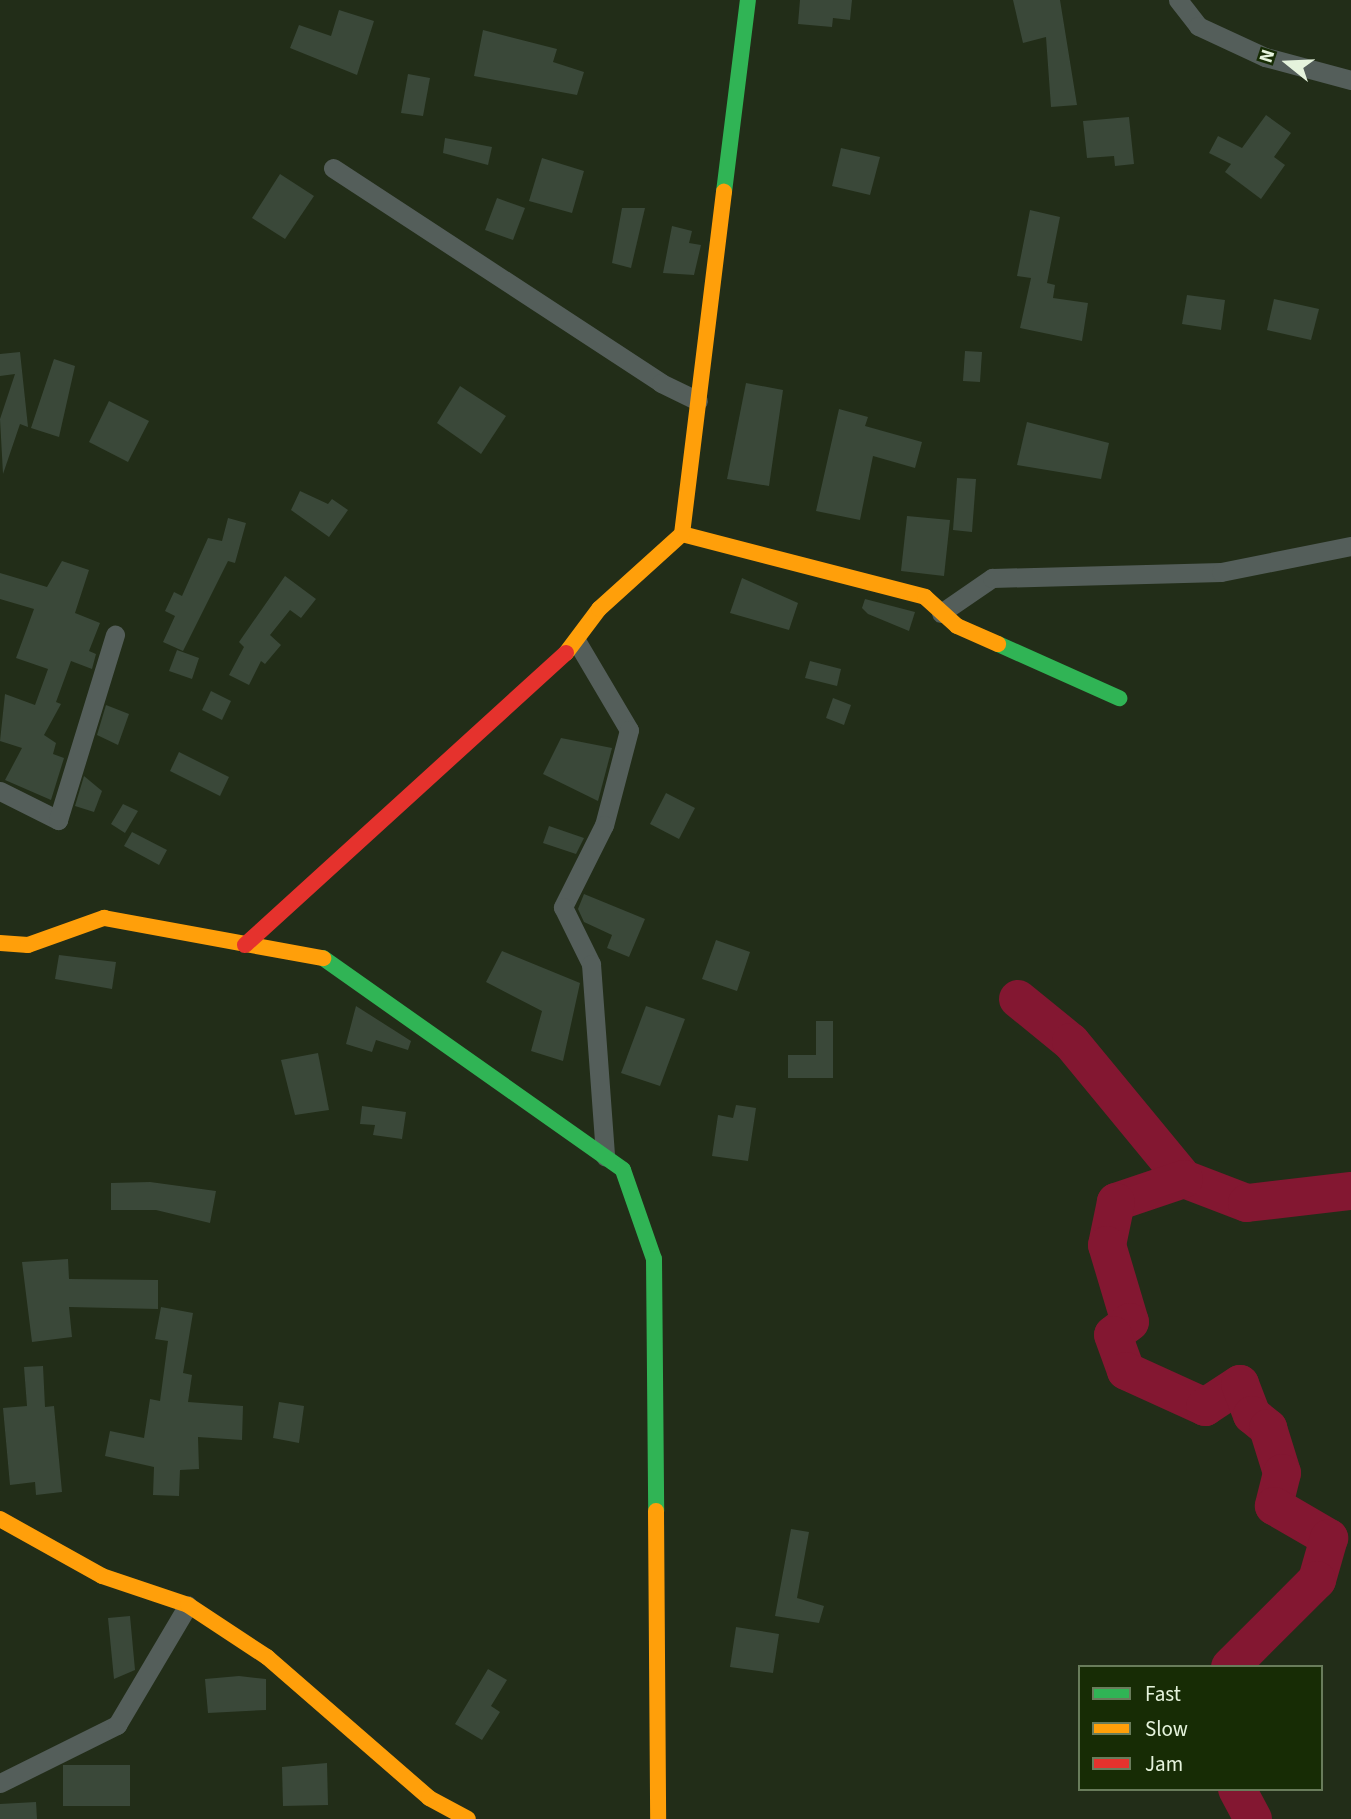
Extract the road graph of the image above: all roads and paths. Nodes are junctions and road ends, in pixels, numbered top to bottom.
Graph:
1 (748, 0) edge
2 (1178, 0) edge
3 (1351, 80) edge
4 (333, 168) dead end
5 (698, 401) junction
6 (682, 534) junction
7 (1351, 546) edge
8 (941, 613) junction
9 (115, 635) dead end
10 (577, 642) junction
11 (1119, 698) dead end
12 (0, 791) edge
13 (0, 943) edge
14 (245, 945) junction
15 (605, 1156) junction
16 (0, 1519) edge
17 (188, 1605) junction
18 (0, 1783) edge
19 (468, 1819) edge
20 (658, 1819) edge

1 - 5 street
2 - 3 street
4 - 5 street
5 - 6 street
6 - 8 street
6 - 10 street
7 - 8 street
8 - 11 street
9 - 12 street
10 - 14 street
10 - 15 street
13 - 14 street
14 - 15 street
15 - 20 street
16 - 17 street
17 - 18 street
17 - 19 street

